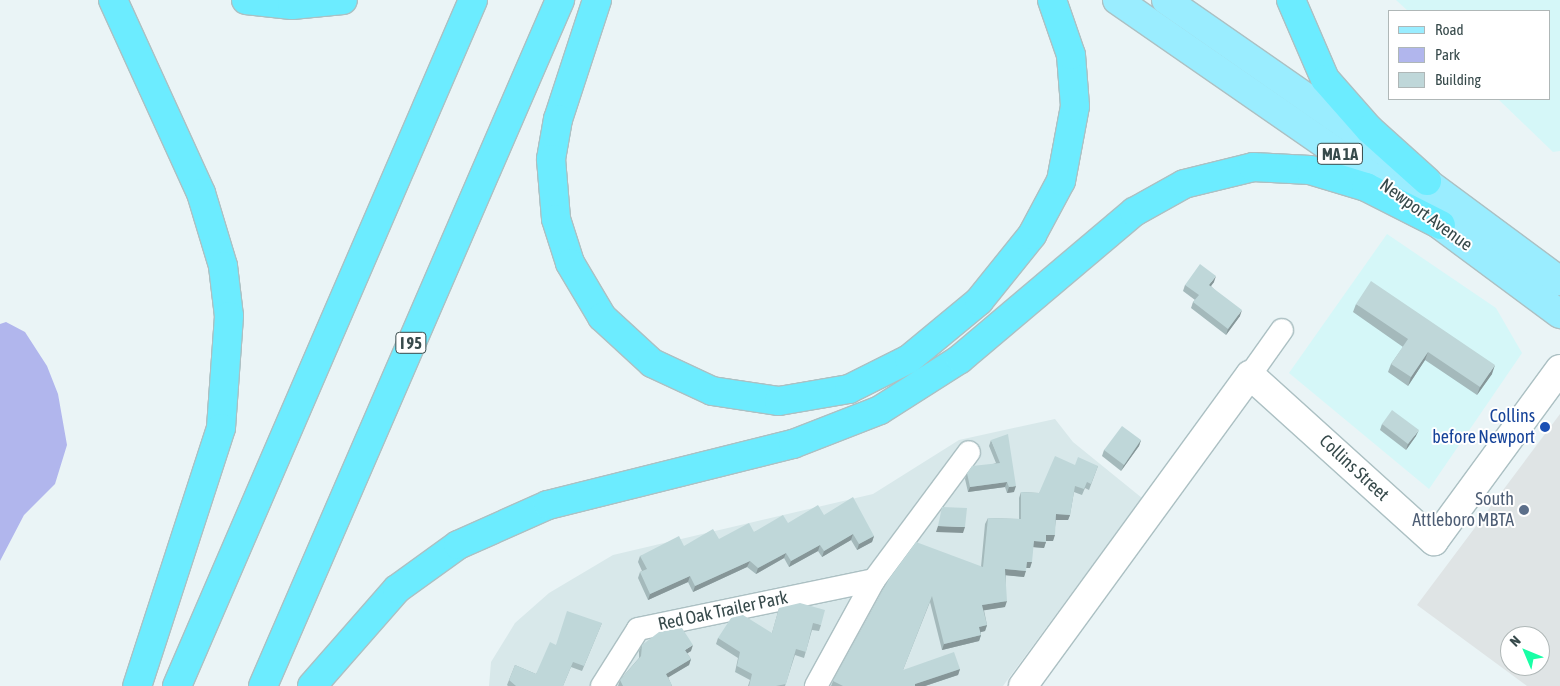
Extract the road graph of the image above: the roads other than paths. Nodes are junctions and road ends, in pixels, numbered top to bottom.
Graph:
1 (113, 0) edge
2 (246, 0) edge
3 (343, 0) edge
4 (473, 0) edge
5 (560, 0) edge
6 (597, 0) edge
7 (1052, 0) edge
8 (1117, 0) edge
9 (1166, 0) edge
10 (1291, 0) edge
11 (1426, 182) junction
12 (1441, 225) junction
13 (1560, 281) edge
14 (1560, 314) edge
15 (1282, 330) dead end
16 (1560, 369) edge
17 (1250, 375) junction
18 (969, 452) dead end
19 (874, 580) junction
20 (137, 686) edge
21 (176, 686) edge
22 (263, 686) edge
23 (312, 686) edge
24 (602, 686) edge
25 (816, 686) edge
26 (1023, 686) edge

1 - 20 highway
2 - 3 highway
4 - 21 highway
5 - 22 highway, I 95
6 - 7 highway
8 - 12 main road, Newport Avenue / MA 1A
9 - 11 main road, Newport Avenue / MA 1A
10 - 11 highway
11 - 13 main road, Newport Avenue / MA 1A
12 - 14 main road, Newport Avenue / MA 1A
12 - 23 highway
15 - 17 street
16 - 17 street, Collins Street
17 - 26 street
18 - 19 street
19 - 24 street, Red Oak Trailer Park
19 - 25 street

